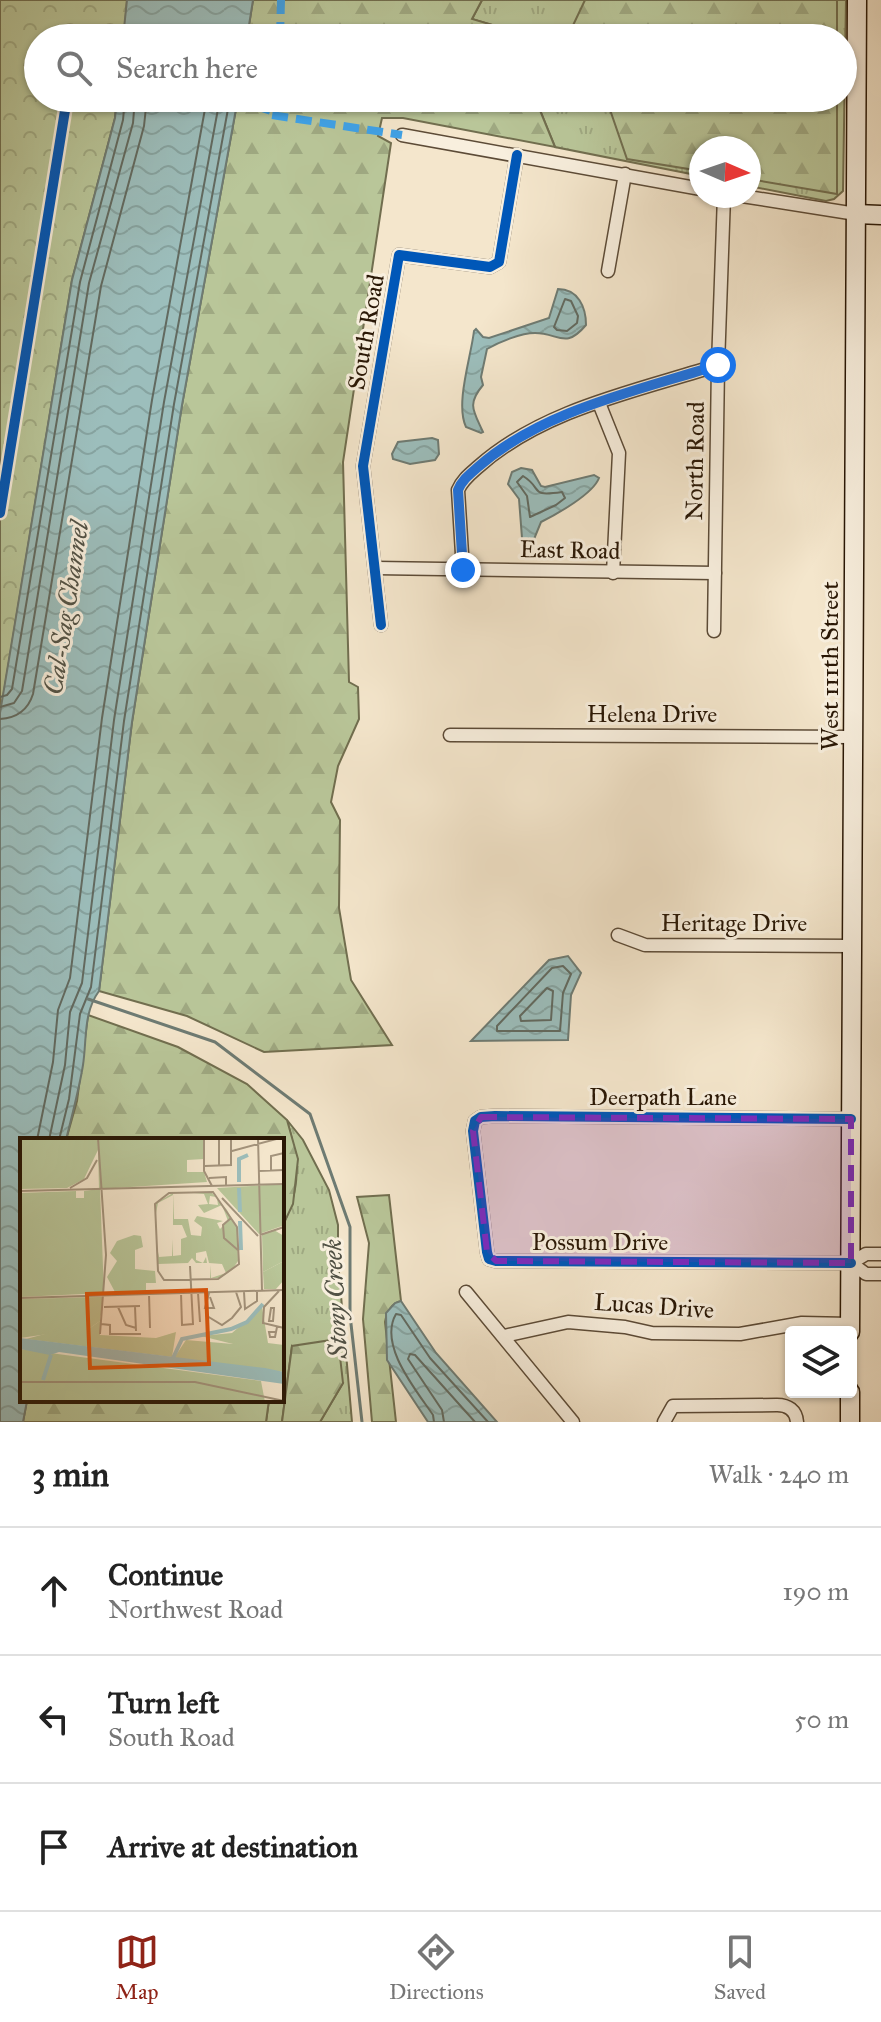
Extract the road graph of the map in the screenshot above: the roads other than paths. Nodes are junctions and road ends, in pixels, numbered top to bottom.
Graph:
1 (857, 0) edge
2 (857, 24) edge
3 (856, 112) edge
4 (402, 135) dead end
5 (517, 155) junction
6 (625, 174) junction
7 (689, 187) edge
8 (761, 199) edge
9 (724, 208) edge
10 (856, 214) junction
11 (881, 215) edge
12 (608, 271) dead end
13 (718, 365) junction
14 (599, 403) junction
15 (376, 568) junction
16 (463, 570) junction
17 (613, 573) junction
18 (715, 573) junction
19 (381, 625) dead end
20 (714, 631) dead end
21 (450, 735) dead end
22 (854, 737) junction
23 (618, 935) dead end
24 (852, 946) junction
25 (851, 1119) junction
26 (475, 1121) joint
27 (881, 1254) edge
28 (851, 1263) junction
29 (881, 1274) edge
30 (466, 1292) dead end
31 (785, 1326) edge
32 (785, 1326) edge
33 (831, 1326) edge
34 (850, 1326) edge
35 (504, 1336) junction
36 (850, 1398) edge
37 (573, 1422) edge
38 (664, 1422) edge
39 (797, 1422) edge
40 (850, 1422) edge

1 - 2 main road, West 111th Street
3 - 10 main road, West 111th Street
4 - 5 street
5 - 6 street
5 - 15 street, South Road
6 - 7 street
6 - 12 street
8 - 10 street
9 - 13 street, North Road
10 - 11 main road
10 - 22 main road, West 111th Street
13 - 14 street
13 - 18 street, North Road
14 - 16 street
14 - 17 street
15 - 16 street, East Road
15 - 19 street, South Road
16 - 17 street, East Road
17 - 18 street, East Road
18 - 20 street, North Road
21 - 22 street, Helena Drive
22 - 24 main road, West 111th Street
23 - 24 street, Heritage Drive
24 - 25 main road, West 111th Street
25 - 26 street, Deerpath Lane
25 - 28 main road, West 111th Street
26 - 28 street, Possum Drive
27 - 28 street
28 - 29 street
28 - 34 main road, West 111th Street
30 - 35 street
31 - 33 street, Lucas Drive
32 - 35 street, Lucas Drive
35 - 37 street
36 - 40 main road
38 - 39 street

